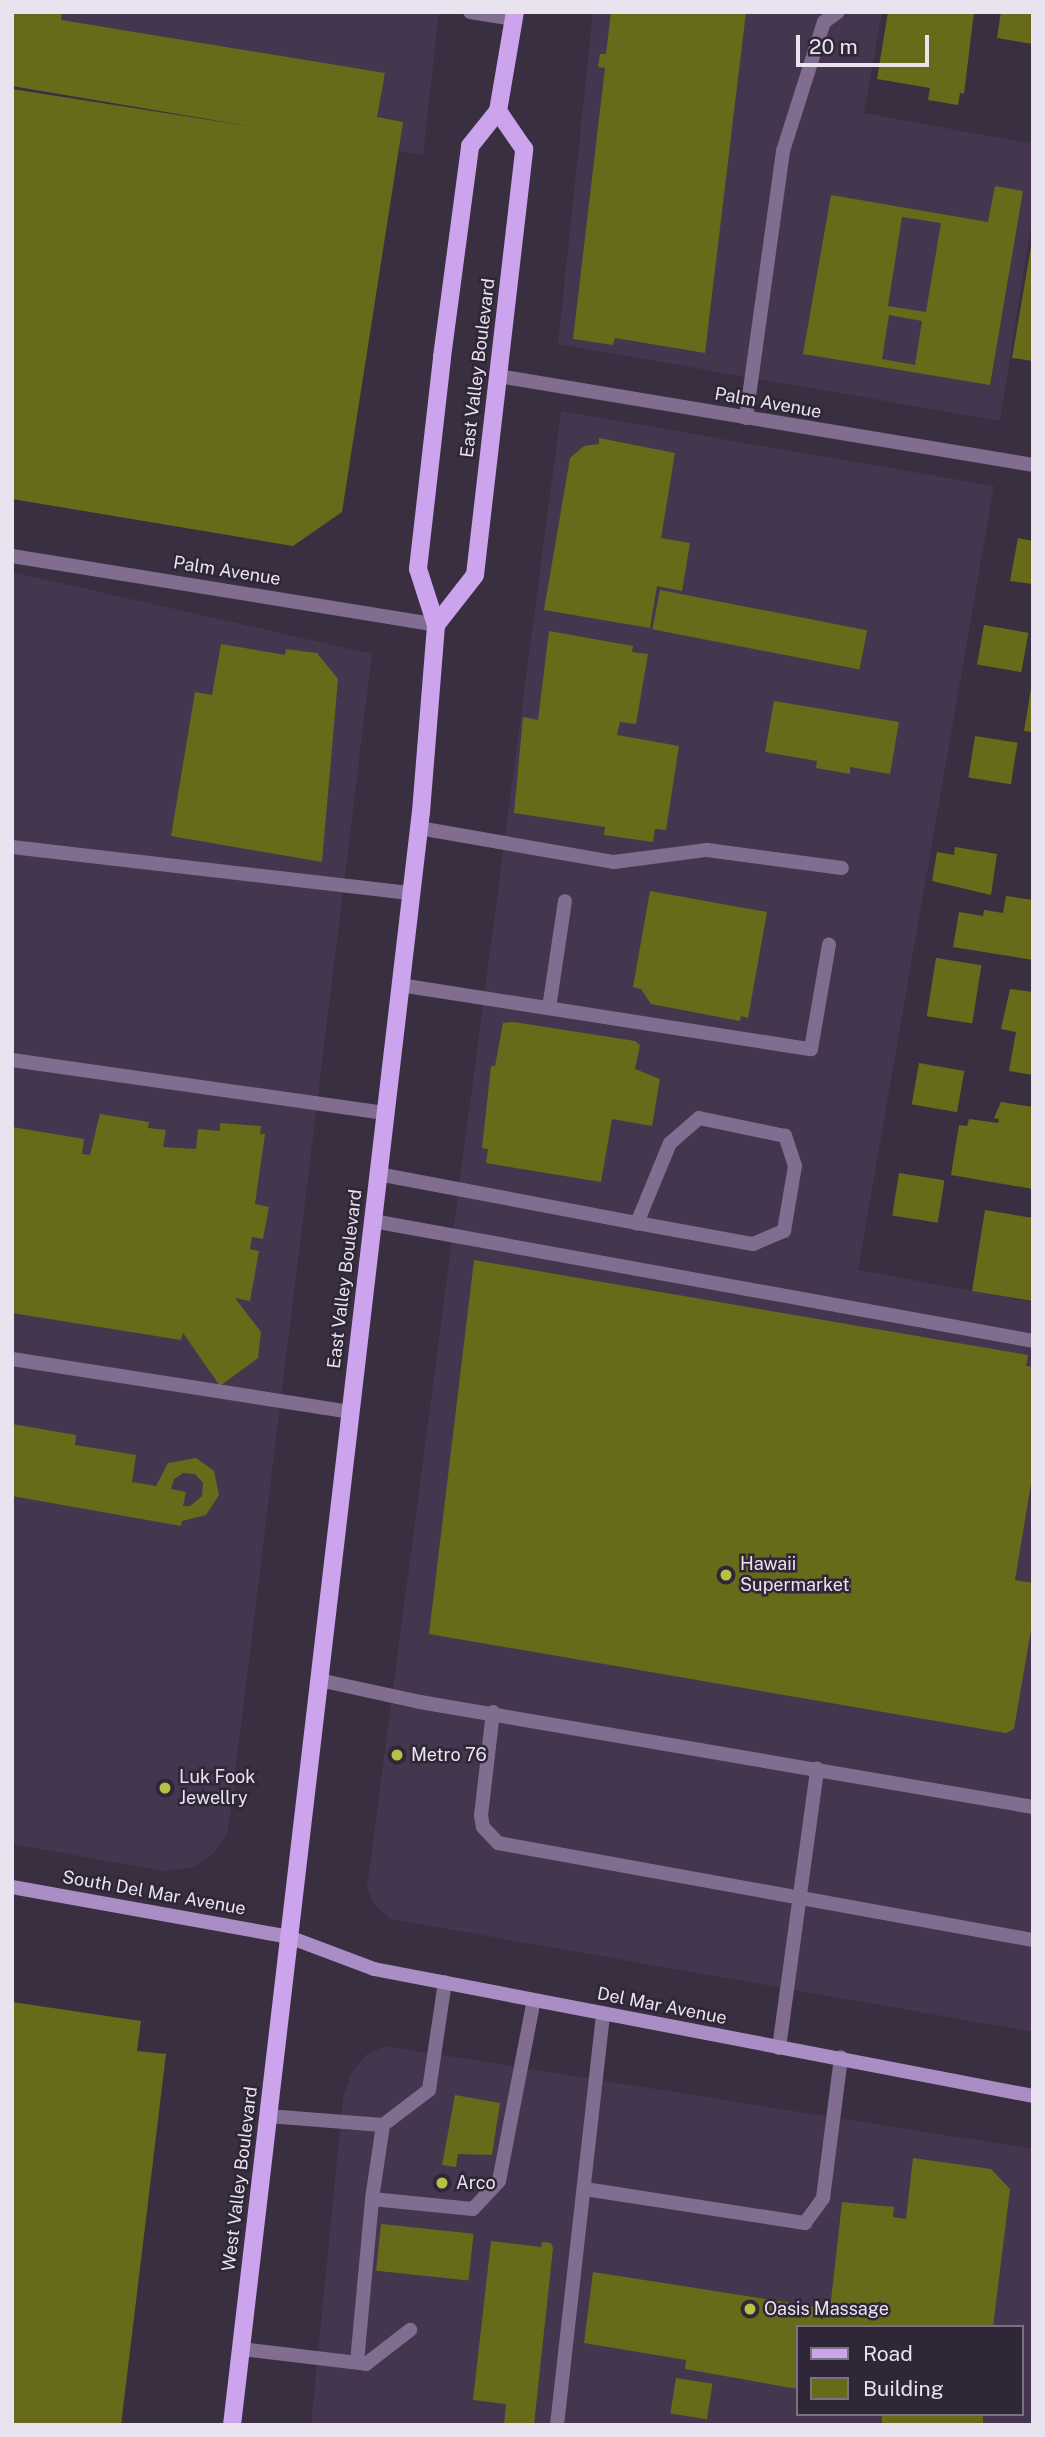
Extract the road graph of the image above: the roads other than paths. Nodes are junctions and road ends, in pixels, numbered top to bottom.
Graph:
1 (470, 12) edge
2 (838, 12) edge
3 (515, 16) edge
4 (498, 111) junction
5 (498, 376) junction
6 (746, 418) junction
7 (1033, 465) edge
8 (12, 556) edge
9 (436, 625) junction
10 (419, 828) junction
11 (12, 848) edge
12 (842, 868) dead end
13 (411, 894) junction
14 (565, 901) dead end
15 (830, 945) dead end
16 (400, 985) junction
17 (549, 1008) junction
18 (12, 1060) edge
19 (386, 1113) junction
20 (378, 1174) junction
21 (373, 1221) junction
22 (638, 1223) junction
23 (1033, 1341) edge
24 (12, 1359) edge
25 (351, 1412) junction
26 (319, 1680) junction
27 (493, 1712) junction
28 (817, 1769) junction
29 (1033, 1808) edge
30 (12, 1887) edge
31 (802, 1898) junction
32 (289, 1937) junction
33 (1033, 1940) edge
34 (445, 1982) junction
35 (534, 2000) junction
36 (603, 2014) junction
37 (779, 2048) junction
38 (841, 2057) junction
39 (1033, 2095) edge
40 (268, 2116) junction
41 (383, 2125) junction
42 (584, 2189) junction
43 (372, 2199) junction
44 (410, 2330) dead end
45 (241, 2349) junction
46 (357, 2362) junction
47 (232, 2425) edge
48 (556, 2425) edge

1 - 3 street
2 - 6 street
3 - 4 main road, East Valley Boulevard
4 - 5 main road, East Valley Boulevard
4 - 9 main road, East Valley Boulevard
5 - 6 street, Palm Avenue
5 - 9 main road, East Valley Boulevard
6 - 7 street, Palm Avenue
8 - 9 street, Palm Avenue
9 - 10 main road, East Valley Boulevard
10 - 12 street
10 - 13 main road, East Valley Boulevard
11 - 13 street
13 - 16 main road, East Valley Boulevard
14 - 17 street
15 - 17 street
16 - 17 street
16 - 19 main road, East Valley Boulevard
18 - 19 street
19 - 20 main road, East Valley Boulevard
20 - 21 main road, East Valley Boulevard
20 - 22 street
21 - 23 street
21 - 25 main road, East Valley Boulevard
22 - 22 street
24 - 25 street
25 - 26 main road, East Valley Boulevard
26 - 27 street
26 - 32 main road, East Valley Boulevard
27 - 28 street
27 - 31 street
28 - 29 street
28 - 31 street
30 - 32 main road, South Del Mar Avenue
31 - 33 street
31 - 37 street
32 - 34 main road, Del Mar Avenue
32 - 40 main road, West Valley Boulevard
34 - 35 main road, Del Mar Avenue
34 - 41 street
35 - 36 main road, Del Mar Avenue
35 - 43 street
36 - 37 main road, Del Mar Avenue
36 - 42 street
37 - 38 main road, Del Mar Avenue
38 - 39 main road, Del Mar Avenue
38 - 42 street
40 - 41 street
40 - 45 main road, West Valley Boulevard
41 - 43 street
42 - 48 street
43 - 46 street
44 - 46 street
45 - 46 street
45 - 47 main road, West Valley Boulevard

